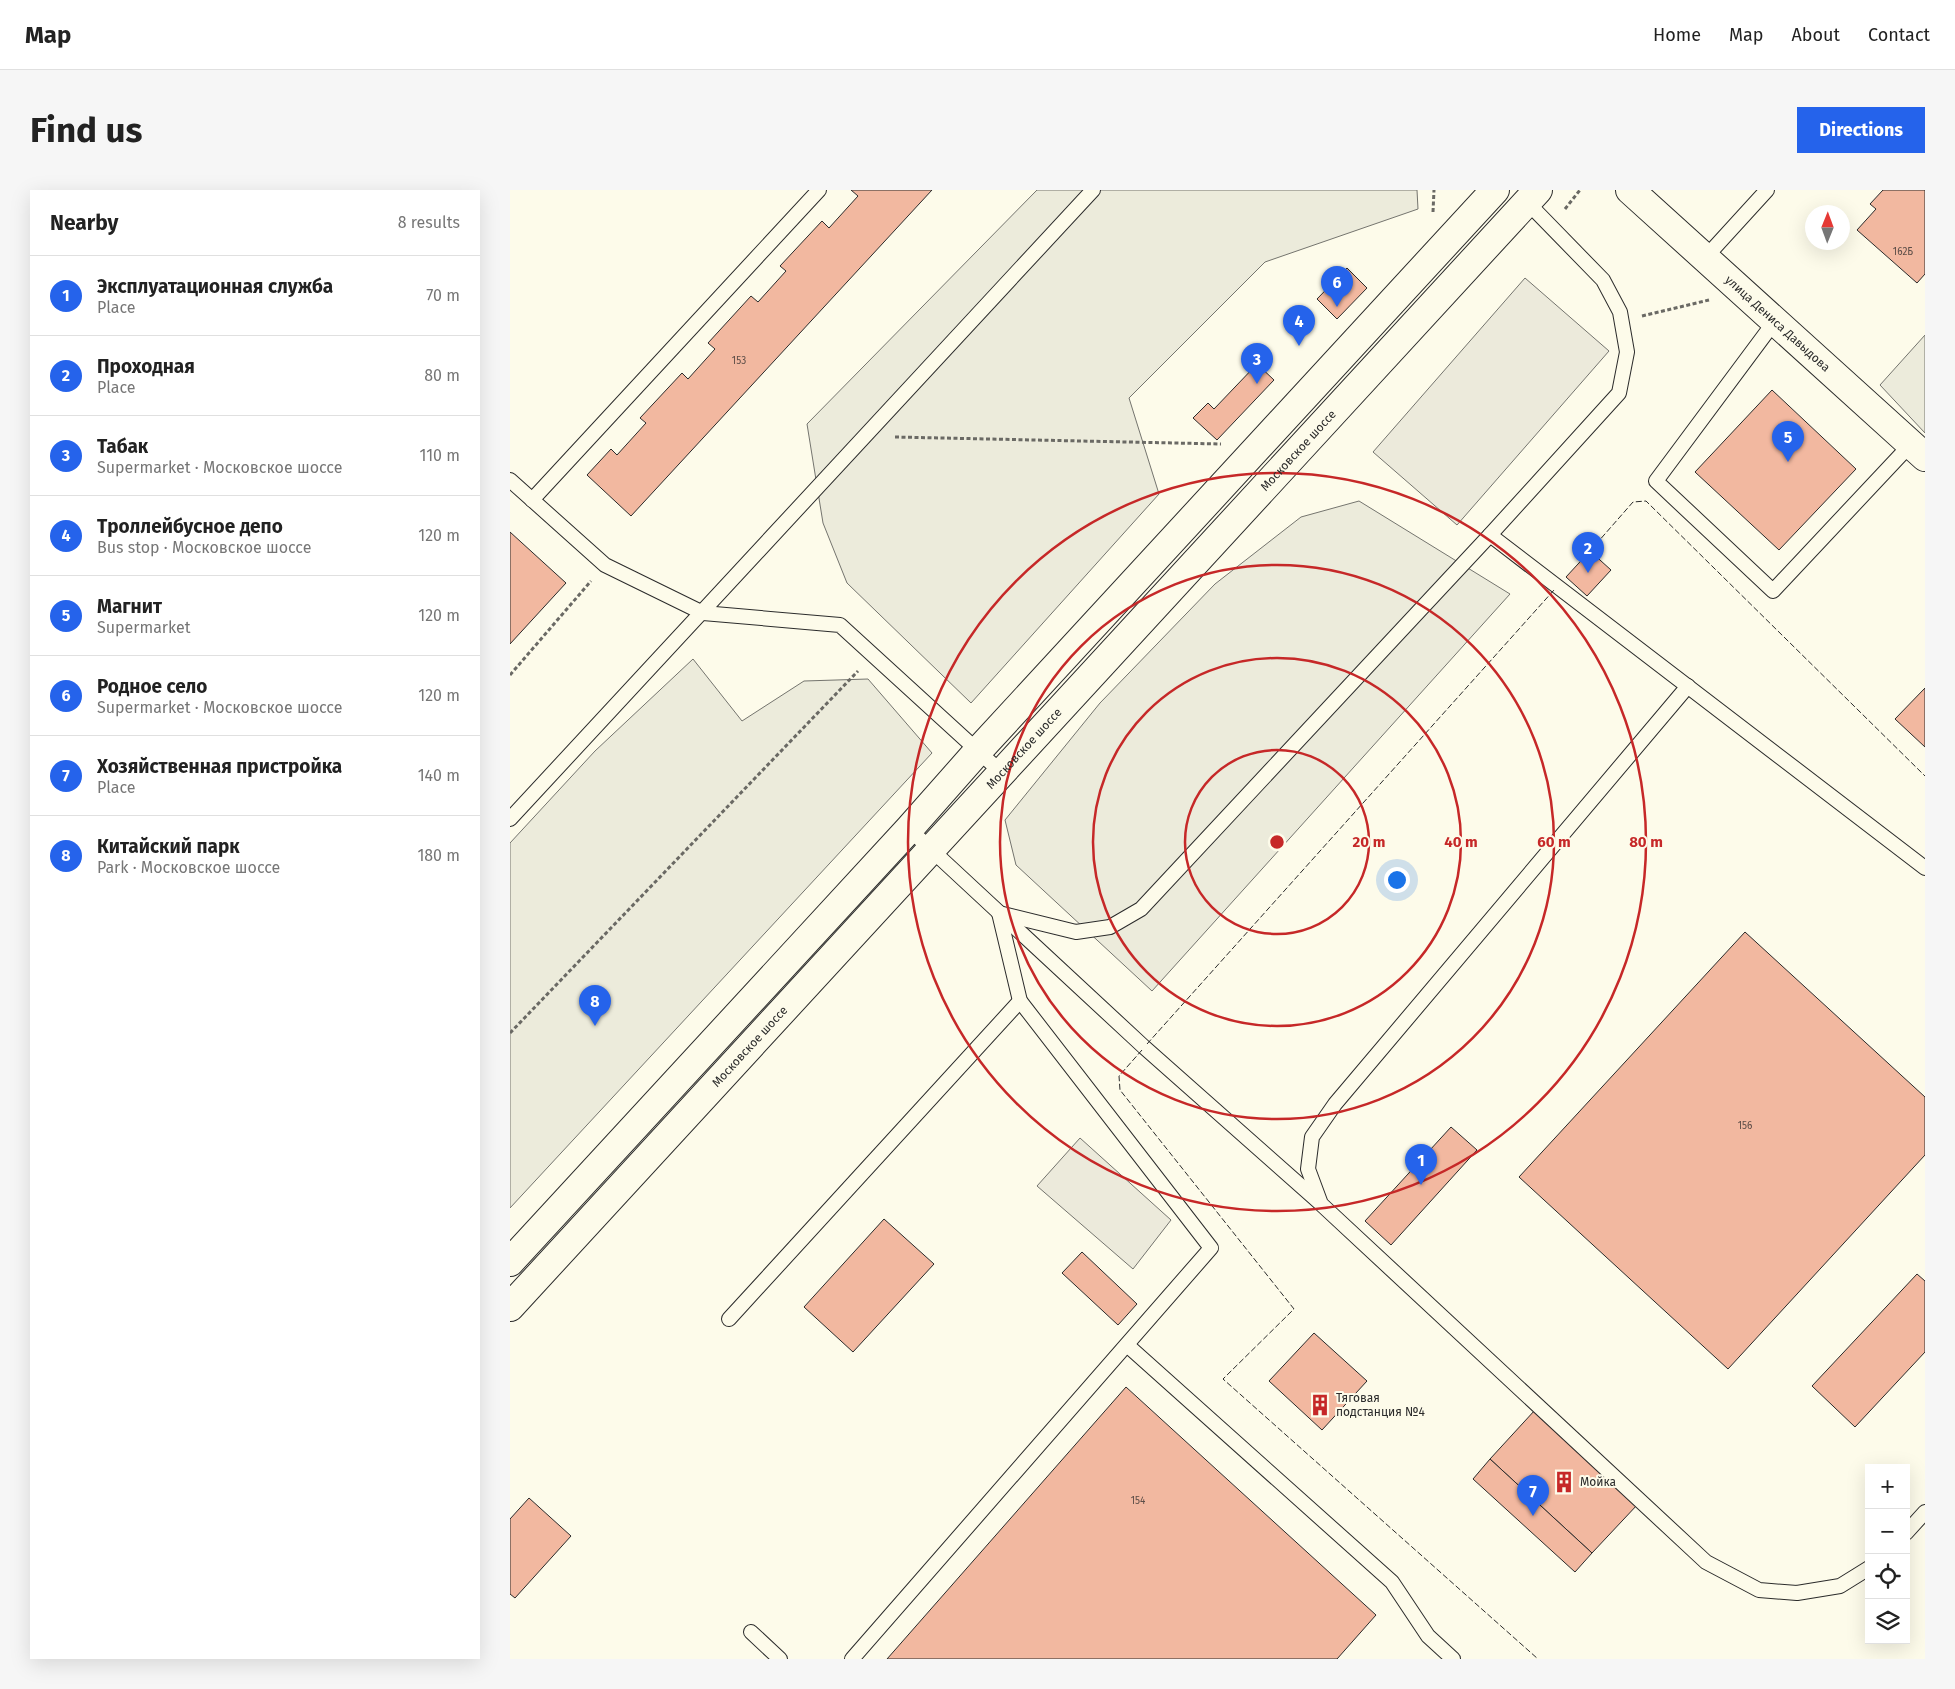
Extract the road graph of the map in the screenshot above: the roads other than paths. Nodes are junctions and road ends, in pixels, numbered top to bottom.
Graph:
1 (819, 190) edge
2 (1093, 190) edge
3 (1495, 190) edge
4 (1630, 190) edge
5 (1767, 190) edge
6 (1532, 196) edge
7 (1705, 258) junction
8 (1775, 320) junction
9 (1918, 451) edge
10 (510, 480) edge
11 (532, 500) junction
12 (1490, 535) junction
13 (702, 613) junction
14 (1688, 686) junction
15 (977, 752) junction
16 (1001, 772) junction
17 (510, 820) edge
18 (909, 829) junction
19 (930, 850) junction
20 (1925, 868) edge
21 (999, 913) junction
22 (1020, 1001) junction
23 (1320, 1204) junction
24 (510, 1262) edge
25 (510, 1307) edge
26 (728, 1319) dead end
27 (1127, 1345) junction
28 (1925, 1512) edge
29 (1910, 1529) edge
30 (1865, 1570) edge
31 (751, 1632) dead end
32 (780, 1659) edge
33 (852, 1659) edge
34 (1454, 1659) edge

1 - 11 lane
2 - 13 lane
3 - 15 main road
4 - 7 main road, улица Дениса Давыдова
5 - 7 lane
6 - 12 lane
6 - 16 main road, Московское шоссе
7 - 8 main road, улица Дениса Давыдова
8 - 9 main road, улица Дениса Давыдова
8 - 9 lane
10 - 11 lane
11 - 13 lane
12 - 14 lane
12 - 21 lane
13 - 15 lane
13 - 17 lane
14 - 20 lane
14 - 23 lane
15 - 16 lane
15 - 18 main road
16 - 19 main road, Московское шоссе
18 - 19 lane
18 - 24 main road
19 - 21 lane
19 - 25 main road, Московское шоссе
21 - 22 lane
21 - 23 lane
22 - 26 lane
22 - 27 lane
23 - 30 lane
27 - 33 lane
27 - 34 lane
28 - 29 lane
31 - 32 lane

